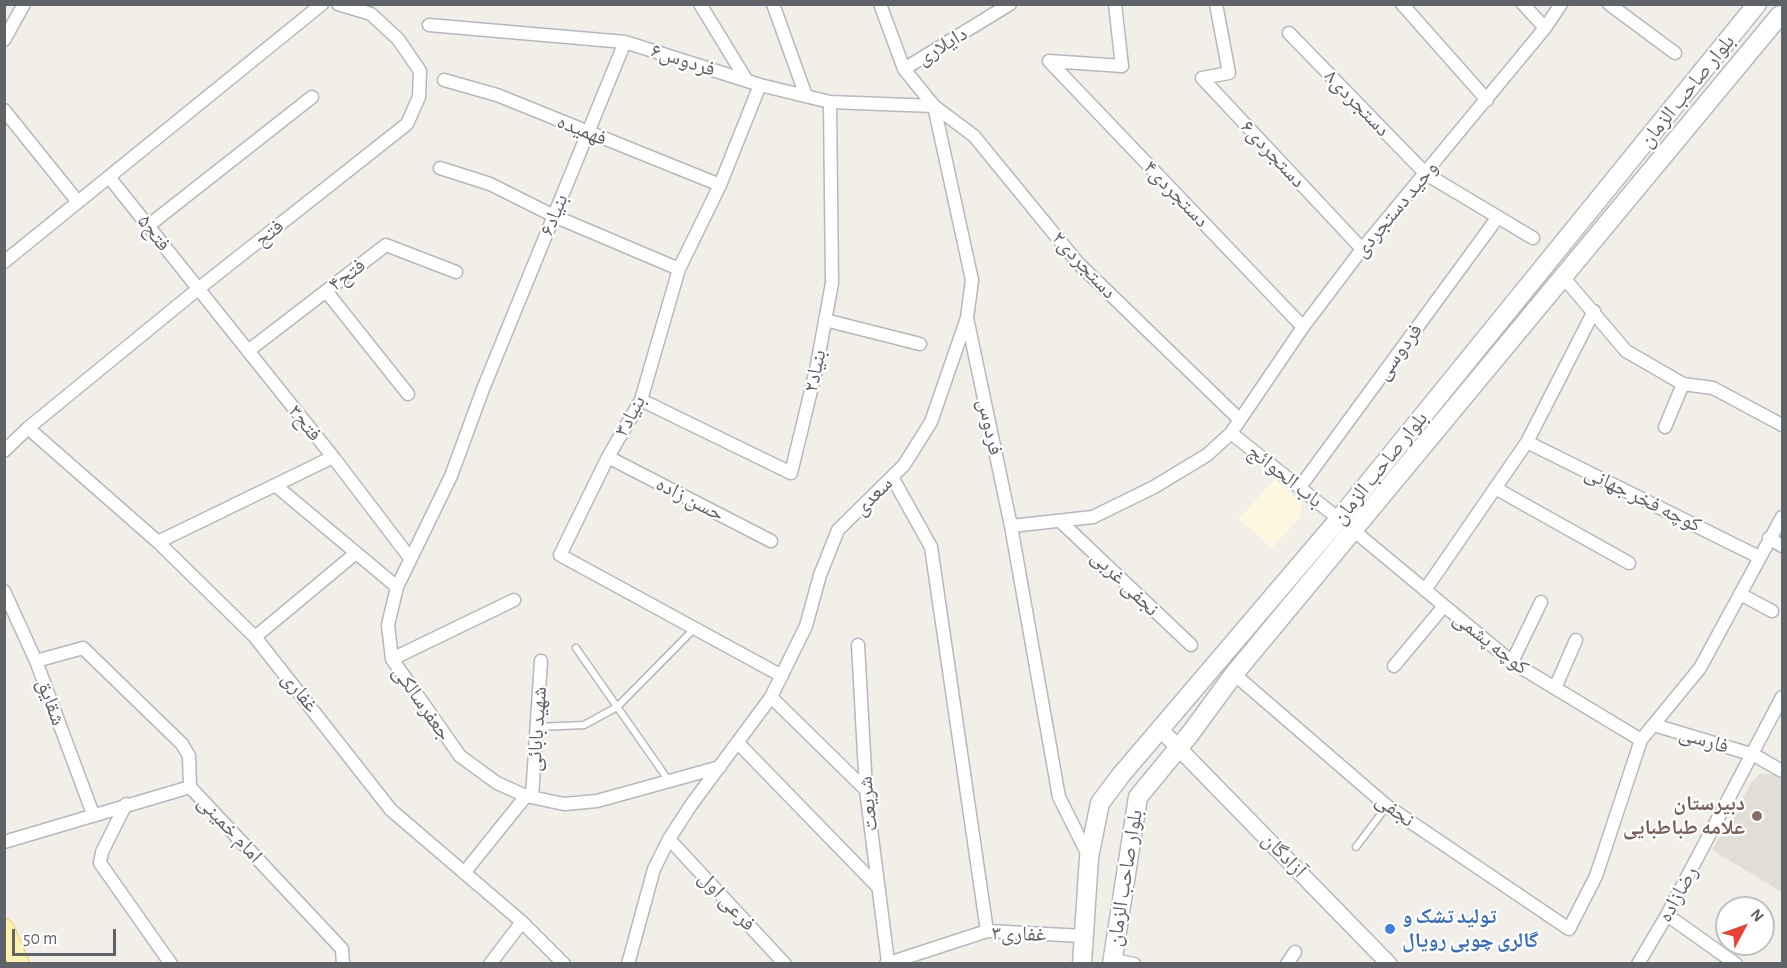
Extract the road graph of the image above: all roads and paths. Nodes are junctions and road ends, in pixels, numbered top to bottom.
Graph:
1 (24, 4) edge
2 (322, 4) edge
3 (338, 4) edge
4 (700, 4) edge
5 (773, 4) edge
6 (880, 4) edge
7 (1010, 4) edge
8 (1115, 4) edge
9 (1216, 4) edge
10 (1402, 4) edge
11 (1523, 4) edge
12 (1561, 4) edge
13 (1609, 4) edge
14 (1759, 4) edge
15 (1781, 14) edge
16 (429, 25) dead end
17 (1545, 28) junction
18 (1289, 33) dead end
19 (4, 40) edge
20 (626, 42) junction
21 (1675, 53) dead end
22 (904, 69) junction
23 (444, 80) dead end
24 (747, 81) junction
25 (760, 85) junction
26 (806, 96) junction
27 (312, 98) dead end
28 (1487, 100) junction
29 (830, 102) junction
30 (934, 106) junction
31 (4, 110) edge
32 (588, 133) junction
33 (440, 168) dead end
34 (1425, 174) junction
35 (109, 177) junction
36 (720, 185) junction
37 (78, 202) junction
38 (554, 216) junction
39 (1498, 217) junction
40 (148, 226) junction
41 (1533, 238) dead end
42 (1362, 249) junction
43 (4, 262) edge
44 (679, 269) junction
45 (456, 272) dead end
46 (1563, 278) junction
47 (198, 289) junction
48 (326, 291) junction
49 (1594, 311) junction
50 (967, 318) junction
51 (825, 320) junction
52 (1303, 327) junction
53 (920, 344) dead end
54 (248, 351) junction
55 (1683, 384) junction
56 (483, 389) joint
57 (408, 394) dead end
58 (641, 400) junction
59 (1239, 420) junction
60 (1782, 425) edge
61 (1665, 427) dead end
62 (28, 428) junction
63 (1231, 433) junction
64 (1527, 442) junction
65 (4, 451) edge
66 (333, 457) junction
67 (608, 457) junction
68 (892, 477) junction
69 (275, 485) junction
70 (1300, 487) junction
71 (1495, 488) junction
72 (1782, 517) edge
73 (1060, 520) junction
74 (1346, 524) junction
75 (1011, 526) junction
76 (1769, 538) junction
77 (771, 541) dead end
78 (158, 542) junction
79 (1782, 546) edge
80 (356, 553) junction
81 (1760, 557) junction
82 (410, 558) junction
83 (1629, 563) dead end
84 (397, 587) junction
85 (1425, 590) junction
86 (4, 591) edge
87 (1740, 594) junction
88 (514, 600) dead end
89 (1540, 602) dead end
90 (1444, 606) junction
91 (1772, 611) dead end
92 (694, 628) junction
93 (255, 637) junction
94 (1576, 640) dead end
95 (858, 645) dead end
96 (1191, 645) dead end
97 (576, 648) dead end
98 (392, 659) junction
99 (541, 661) dead end
100 (36, 662) junction
101 (1512, 662) junction
102 (1394, 666) dead end
103 (1234, 674) junction
104 (782, 676) junction
105 (1555, 688) junction
106 (771, 697) junction
107 (1782, 697) edge
108 (617, 707) junction
109 (1654, 725) junction
110 (537, 727) junction
111 (1160, 729) junction
112 (1641, 740) junction
113 (738, 743) junction
114 (1179, 746) junction
115 (1754, 755) junction
116 (720, 767) junction
117 (1782, 771) edge
118 (669, 782) junction
119 (190, 787) junction
120 (866, 790) junction
121 (529, 797) junction
122 (126, 804) junction
123 (1387, 806) junction
124 (93, 814) junction
125 (669, 839) junction
126 (4, 842) edge
127 (1356, 847) dead end
128 (1089, 857) junction
129 (464, 873) junction
130 (878, 887) junction
131 (1667, 915) junction
132 (522, 922) junction
133 (4, 929) edge
134 (987, 931) junction
135 (1084, 936) junction
136 (1295, 952) dead end
137 (1112, 962) edge
138 (19, 963) edge
139 (171, 963) edge
140 (343, 963) edge
141 (490, 963) edge
142 (564, 963) edge
143 (628, 963) edge
144 (785, 963) edge
145 (887, 963) edge
146 (1082, 963) edge
147 (1134, 963) edge
148 (1287, 963) edge
149 (1389, 963) edge
150 (1638, 963) edge
151 (1736, 963) edge

1 - 19 street
2 - 35 street
3 - 47 street, فتح
4 - 24 street
5 - 26 street
6 - 22 street, فردوس
7 - 22 street, دایلاری
8 - 52 street, دستجردی۴
9 - 42 street, دستجردی۶
10 - 28 street
11 - 17 street
12 - 17 street, وحید دستجردی
13 - 21 street
14 - 15 main road
14 - 74 main road, بلوار صاحب الزمان
15 - 46 main road, بلوار صاحب الزمان
16 - 20 street, فردوس۶
17 - 28 street, وحید دستجردی
18 - 34 street, دستجردی۸
20 - 24 street, فردوس۶
20 - 32 street, بنیاد۶
22 - 30 street, فردوس
23 - 32 street, فهمیده
24 - 25 street, فردوس۶
25 - 26 street, فردوس۶
25 - 36 street, بنیاد۳
26 - 29 street, فردوس۶
27 - 40 street
28 - 34 street, وحید دستجردی
29 - 30 street, فردوس۶
29 - 51 street, بنیاد۲
30 - 50 street, فردوس
30 - 59 street, دستجردی۲
31 - 37 street
32 - 36 street, فهمیده
32 - 38 street, بنیاد۶
33 - 38 street
34 - 39 street, دستجردی۸
34 - 42 street, وحید دستجردی
35 - 37 street
35 - 40 street, فتح۵
36 - 44 street, بنیاد۳
37 - 43 street
38 - 44 street
38 - 56 street, بنیاد۶
39 - 41 street, دستجردی۸
39 - 70 street, فردوسی
40 - 47 street, فتح۵
42 - 52 street, وحید دستجردی
44 - 58 street, بنیاد۳
45 - 48 street, فتح۴
46 - 49 street
46 - 74 main road, بلوار صاحب الزمان
47 - 54 street, فتح۳
47 - 62 street, فتح
48 - 54 street, فتح۴
48 - 57 street
49 - 55 street
49 - 64 street
50 - 68 street, سعدی
50 - 75 street, فردوس
51 - 53 street
51 - 58 street, بنیاد۲
52 - 59 street, وحید دستجردی
54 - 66 street, فتح۳
55 - 60 street
55 - 61 street
56 - 82 street, جعفرسالکی
58 - 67 street, بنیاد۳
59 - 63 street, وحید دستجردی
62 - 65 street, فتح
62 - 78 street, غفاری
63 - 70 street, باب الحوائج
63 - 73 street
64 - 71 street
64 - 81 street, کوچه فخر جهانی
66 - 69 street
66 - 82 street, فتح۳
67 - 77 street, حسن زاده
67 - 92 street, بنیاد۳
68 - 104 street, سعدی
68 - 134 street
69 - 78 street
69 - 80 street
70 - 74 street, باب الحوائج
71 - 83 street
71 - 85 street
72 - 76 street
73 - 75 street
73 - 96 street, نجفی غربی
74 - 85 street, کوچه پشمی
74 - 103 main road, بلوار صاحب الزمان
74 - 111 main road, بلوار صاحب الزمان
75 - 128 street, فردوس
76 - 79 street
76 - 81 street
78 - 93 street, غفاری
80 - 84 street
80 - 93 street
81 - 87 street
82 - 84 street, جعفرسالکی
84 - 98 street, جعفرسالکی
85 - 90 street, کوچه پشمی
86 - 100 street, شقایق
87 - 91 street
87 - 109 street
88 - 98 street
89 - 101 street
90 - 101 street, کوچه پشمی
90 - 102 street
92 - 104 street
92 - 108 lane
93 - 129 street, غفاری
94 - 105 street
95 - 120 street, شریعت
97 - 108 lane
98 - 121 street, جعفرسالکی
99 - 110 street, شهید بابائی
100 - 119 street
100 - 124 street, شقایق
101 - 105 street, کوچه پشمی
103 - 114 main road, بلوار صاحب الزمان
103 - 123 street, نجفی
104 - 106 street, سعدی
105 - 112 street, کوچه پشمی
106 - 113 street, سعدی
106 - 120 street
107 - 115 street, رضازاده
108 - 110 lane
108 - 118 lane
109 - 112 street
109 - 115 street, فارسی
110 - 121 street, شهید بابائی
111 - 114 street, آزادگان
111 - 128 main road, بلوار صاحب الزمان
112 - 123 street, نجفی
113 - 116 street, سعدی
113 - 130 street
114 - 137 main road, بلوار صاحب الزمان
114 - 149 street, آزادگان
115 - 117 street, فارسی
115 - 131 street, رضازاده
116 - 118 street, جعفرسالکی
116 - 125 street, سعدی
118 - 121 street, جعفرسالکی
119 - 122 street, امام خمینی
119 - 140 street, امام خمینی
120 - 130 street, شریعت
121 - 129 street
122 - 124 street, امام خمینی
122 - 139 street
123 - 127 lane
124 - 126 street, امام خمینی
125 - 143 street, سعدی
125 - 144 street, فرعی اول
128 - 135 main road, بلوار صاحب الزمان
129 - 132 street, غفاری
130 - 145 street, شریعت
131 - 150 street, رضازاده
131 - 151 street
132 - 141 street
132 - 142 street, غفاری
133 - 138 main road
134 - 135 street, غفاری۳
134 - 145 street, غفاری۳
135 - 146 main road, بلوار صاحب الزمان
136 - 148 street
137 - 147 street

